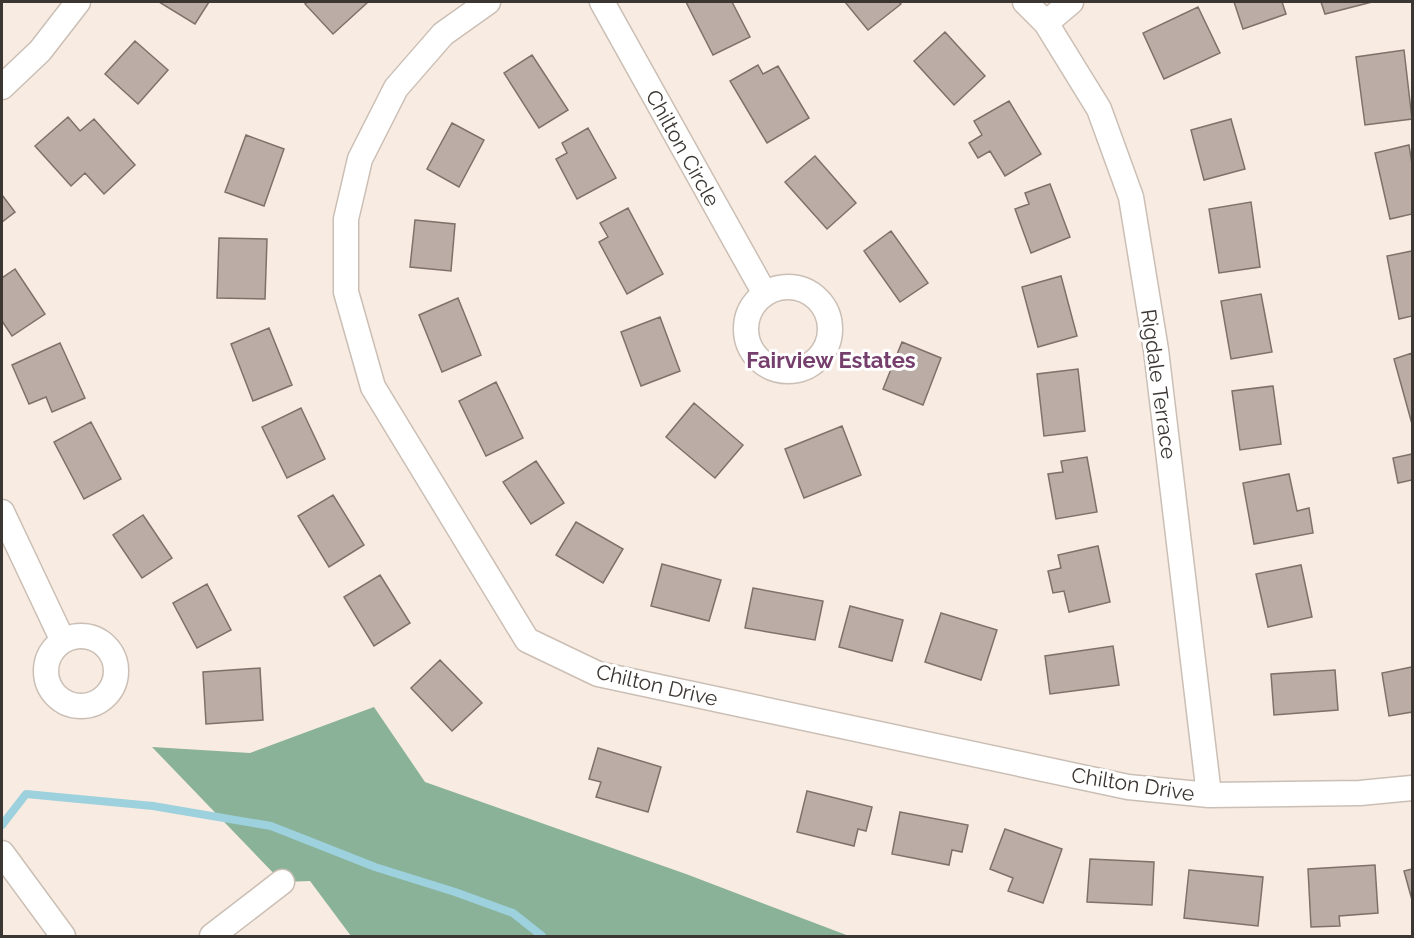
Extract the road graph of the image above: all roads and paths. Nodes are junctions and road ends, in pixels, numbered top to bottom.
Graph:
1 (78, 2) edge
2 (488, 2) edge
3 (602, 2) edge
4 (1025, 2) edge
5 (1071, 2) edge
6 (1046, 23) junction
7 (2, 87) edge
8 (765, 294) dead end
9 (2, 512) edge
10 (63, 641) dead end
11 (1413, 788) edge
12 (1209, 795) junction
13 (2, 853) edge
14 (282, 882) dead end
15 (63, 936) edge
16 (213, 936) edge

1 - 7 street
2 - 12 street, Chilton Drive
3 - 8 street, Chilton Circle
4 - 6 street, Rigdale Terrace
5 - 6 street
6 - 12 street, Rigdale Terrace
9 - 10 street
11 - 12 street, Chilton Drive
13 - 15 street
14 - 16 street

